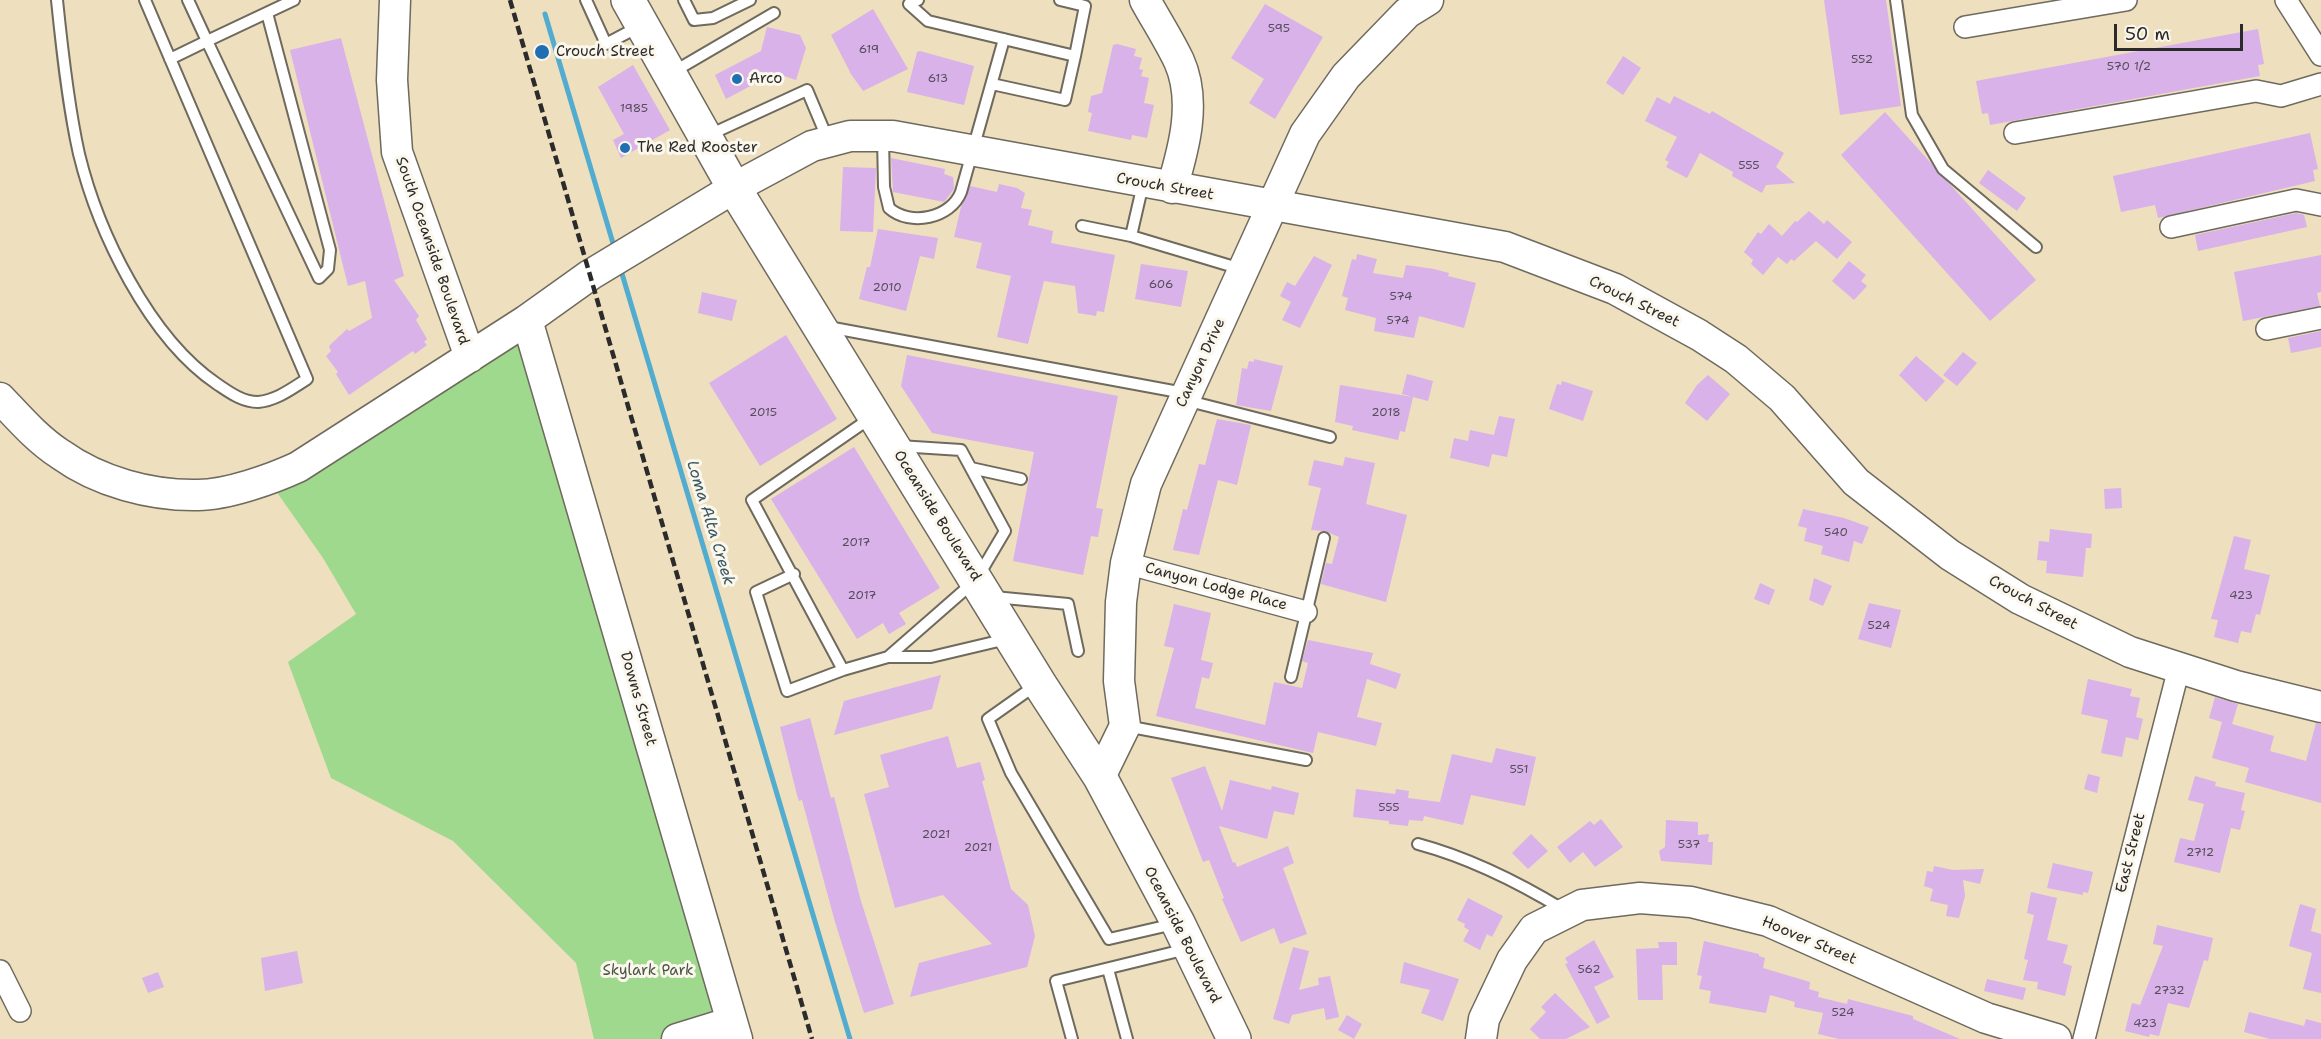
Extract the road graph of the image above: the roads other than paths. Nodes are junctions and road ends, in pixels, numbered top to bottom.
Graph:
1 (57, 0) edge
2 (145, 0) edge
3 (188, 0) edge
4 (294, 0) edge
5 (395, 0) edge
6 (586, 0) edge
7 (684, 0) edge
8 (750, 0) edge
9 (918, 0) edge
10 (1060, 0) edge
11 (1145, 0) edge
12 (1428, 0) edge
13 (1896, 0) edge
14 (2126, 0) edge
15 (2286, 0) edge
16 (635, 12) edge
17 (267, 13) junction
18 (774, 14) dead end
19 (1965, 27) dead end
20 (1004, 39) junction
21 (207, 41) junction
22 (2321, 55) edge
23 (1075, 56) junction
24 (170, 58) junction
25 (670, 74) junction
26 (992, 84) junction
27 (2321, 84) edge
28 (2015, 133) dead end
29 (884, 136) junction
30 (706, 137) junction
31 (829, 142) junction
32 (973, 151) junction
33 (1158, 186) junction
34 (734, 188) junction
35 (2321, 205) edge
36 (1274, 206) junction
37 (1082, 226) dead end
38 (2171, 227) dead end
39 (1131, 236) junction
40 (2036, 248) dead end
41 (1244, 270) junction
42 (2321, 318) edge
43 (527, 320) junction
44 (819, 326) junction
45 (2266, 328) dead end
46 (470, 357) junction
47 (1186, 397) junction
48 (0, 398) edge
49 (874, 415) junction
50 (1330, 437) dead end
51 (893, 446) junction
52 (971, 468) junction
53 (1021, 479) dead end
54 (1324, 538) dead end
55 (1126, 563) junction
56 (794, 574) junction
57 (982, 588) junction
58 (1306, 612) junction
59 (1012, 638) junction
60 (1078, 651) dead end
61 (888, 657) junction
62 (2179, 668) junction
63 (843, 670) junction
64 (1291, 677) dead end
65 (1039, 683) junction
66 (2321, 707) edge
67 (1125, 726) junction
68 (1306, 760) dead end
69 (1100, 777) junction
70 (1418, 844) dead end
71 (1567, 912) junction
72 (1184, 935) junction
73 (1108, 969) junction
74 (0, 971) edge
75 (20, 1011) dead end
76 (735, 1031) edge
77 (676, 1039) edge
78 (1072, 1039) edge
79 (1127, 1039) edge
80 (1234, 1039) edge
81 (1481, 1039) edge
82 (2056, 1039) edge
83 (2084, 1039) edge

1 - 24 lane
2 - 24 lane
3 - 21 lane
4 - 17 lane
5 - 46 street, South Oceanside Boulevard
6 - 16 lane
7 - 8 lane
9 - 20 lane
10 - 23 lane
11 - 33 street
12 - 36 street, Canyon Drive
13 - 40 lane
14 - 19 street
15 - 22 street
16 - 25 main road, Oceanside Boulevard
17 - 21 lane
17 - 21 lane
18 - 25 lane
20 - 23 lane
20 - 26 lane
21 - 24 lane
23 - 26 lane
25 - 30 main road, Oceanside Boulevard
26 - 32 lane
27 - 28 street
29 - 31 street, Crouch Street
29 - 32 street, Crouch Street
29 - 32 lane
30 - 31 lane
30 - 34 main road, Oceanside Boulevard
31 - 34 street, Crouch Street
32 - 33 street, Crouch Street
33 - 36 street, Crouch Street
33 - 39 lane
34 - 43 street, Crouch Street
34 - 44 main road, Oceanside Boulevard
35 - 38 street
36 - 41 street, Canyon Drive
36 - 62 street, Crouch Street
37 - 39 lane
39 - 41 lane
41 - 47 street, Canyon Drive
42 - 45 street
43 - 46 street, Crouch Street
43 - 76 street, Downs Street
44 - 47 lane
44 - 49 main road, Oceanside Boulevard
46 - 48 street, Crouch Street
47 - 50 lane
47 - 55 street, Canyon Drive
49 - 51 main road, Oceanside Boulevard
49 - 56 lane
51 - 52 lane
51 - 57 main road, Oceanside Boulevard
52 - 53 lane
52 - 57 lane
54 - 58 lane
55 - 58 street, Canyon Lodge Place
55 - 67 street, Canyon Drive
56 - 63 lane
56 - 63 lane
57 - 59 main road, Oceanside Boulevard
57 - 60 lane
57 - 61 lane
58 - 64 lane
59 - 61 lane
59 - 65 main road, Oceanside Boulevard
61 - 63 lane
62 - 66 street, Crouch Street
62 - 83 street, East Street
65 - 69 main road, Oceanside Boulevard
65 - 72 lane
67 - 68 lane
67 - 69 street
69 - 72 main road, Oceanside Boulevard
70 - 71 lane
71 - 81 street, Hoover Street
71 - 82 street, Hoover Street
72 - 73 lane
72 - 80 main road, Oceanside Boulevard
73 - 78 lane
73 - 79 lane
74 - 75 street
76 - 77 street, Downs Street

